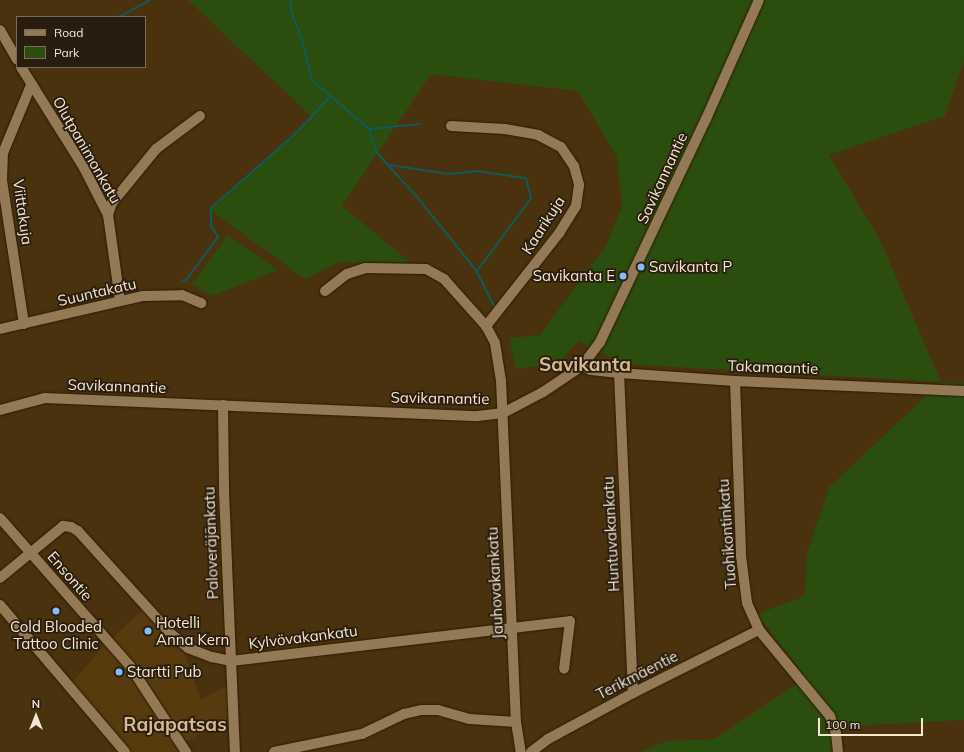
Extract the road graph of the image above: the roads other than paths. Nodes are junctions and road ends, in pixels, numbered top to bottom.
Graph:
1 (759, 0) edge
2 (0, 30) edge
3 (16, 58) edge
4 (22, 68) edge
5 (30, 84) junction
6 (200, 116) dead end
7 (451, 126) dead end
8 (108, 215) junction
9 (325, 290) dead end
10 (120, 300) junction
11 (201, 302) dead end
12 (24, 324) junction
13 (486, 326) junction
14 (0, 329) edge
15 (582, 366) junction
16 (619, 373) junction
17 (735, 380) junction
18 (964, 391) edge
19 (223, 405) junction
20 (0, 410) edge
21 (503, 413) junction
22 (0, 518) edge
23 (31, 554) junction
24 (0, 578) edge
25 (0, 605) edge
26 (512, 627) junction
27 (759, 630) junction
28 (231, 661) junction
29 (564, 669) dead end
30 (633, 693) junction
31 (516, 722) junction
32 (125, 752) edge
33 (186, 752) edge
34 (235, 752) edge
35 (274, 752) edge
36 (521, 752) edge
37 (531, 752) edge
38 (838, 752) edge

1 - 15 street, Savikannantie
2 - 3 street
4 - 5 street, Olutpanimonkatu
5 - 8 street, Olutpanimonkatu
5 - 12 street, Viittakuja
6 - 8 street
7 - 13 street, Kaarikuja
8 - 10 street, Olutpanimonkatu
9 - 13 street, Jauhovakankatu
10 - 11 street, Suuntakatu
10 - 12 street, Suuntakatu
12 - 14 street, Suuntakatu
13 - 21 street, Jauhovakankatu
15 - 16 street, Takamaantie
15 - 21 street, Savikannantie
16 - 17 street, Takamaantie
16 - 30 street, Huntuvakankatu
17 - 18 street, Takamaantie
17 - 27 street, Tuohikontinkatu
19 - 20 street, Savikannantie
19 - 21 street, Savikannantie
19 - 28 street, Paloveräjänkatu
21 - 26 street, Jauhovakankatu
22 - 23 street, Ensontie
23 - 24 street, Kylvövakankatu
23 - 28 street, Kylvövakankatu
23 - 33 street, Ensontie
25 - 32 street
26 - 28 street, Kylvövakankatu
26 - 29 street, Kylvövakankatu
26 - 31 street, Jauhovakankatu
27 - 30 street, Terikmäentie
27 - 38 street, Tuohikontinkatu
28 - 34 street, Paloveräjänkatu
30 - 37 street, Terikmäentie
31 - 35 street
31 - 36 street, Jauhovakankatu

